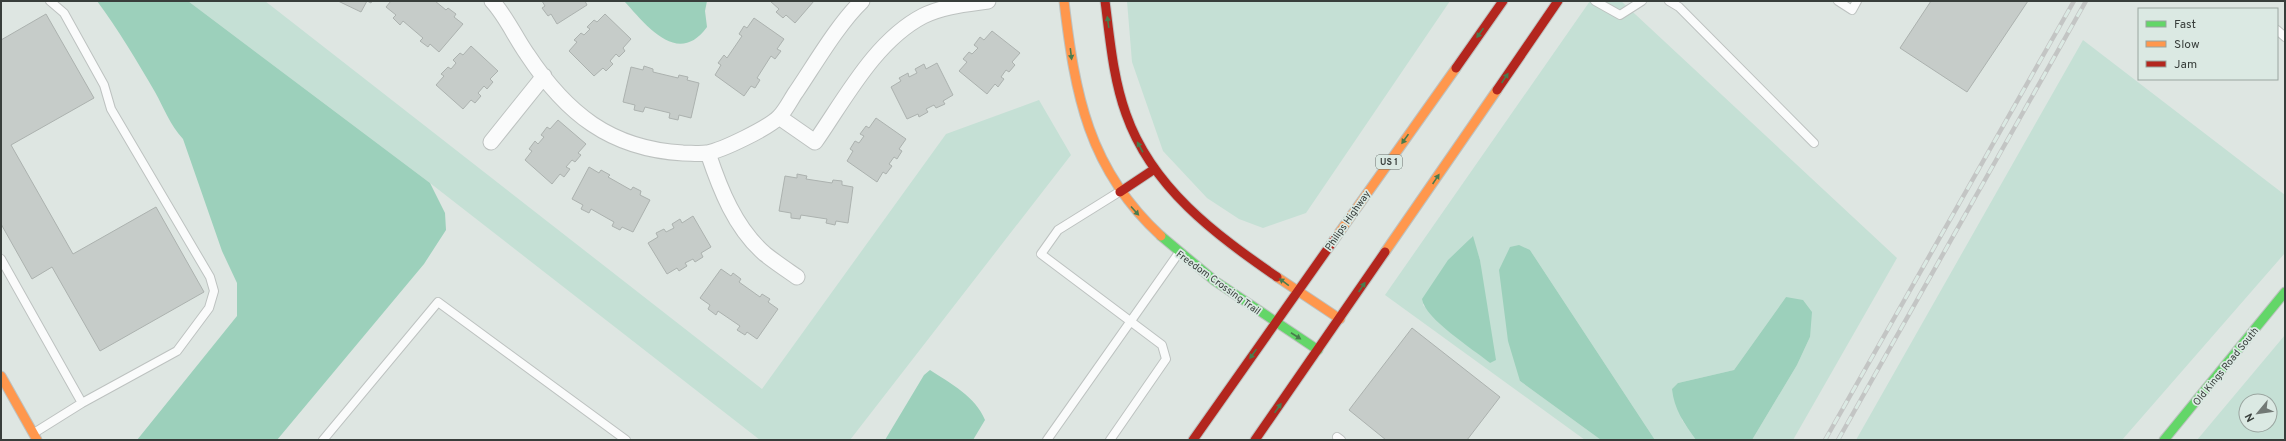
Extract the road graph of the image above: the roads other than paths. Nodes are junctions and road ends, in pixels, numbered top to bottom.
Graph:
1 (50, 1) edge
2 (492, 1) edge
3 (862, 1) edge
4 (988, 1) edge
5 (1064, 1) edge
6 (1105, 1) edge
7 (1503, 1) edge
8 (1558, 1) edge
9 (1595, 1) edge
10 (1642, 1) edge
11 (1669, 1) edge
12 (1838, 1) edge
13 (1857, 1) edge
14 (948, 4) edge
15 (544, 76) junction
16 (779, 117) junction
17 (491, 142) dead end
18 (1814, 143) dead end
19 (708, 153) junction
20 (1153, 170) junction
21 (1120, 192) junction
22 (1178, 254) junction
23 (1, 259) edge
24 (797, 277) dead end
25 (1296, 292) junction
26 (2285, 292) edge
27 (1340, 319) junction
28 (1130, 320) junction
29 (1275, 322) junction
30 (1318, 350) junction
31 (2, 382) edge
32 (82, 403) junction
33 (35, 437) edge
34 (323, 440) edge
35 (626, 440) edge
36 (1047, 440) edge
37 (1110, 440) edge
38 (1193, 440) edge
39 (1256, 440) edge
40 (2164, 440) edge

1 - 32 lane
2 - 15 street
3 - 16 street
4 - 14 street
5 -> 21 street, Freedom Crossing Trail
20 -> 6 street
7 -> 25 street, Philips Highway / US 1
27 -> 8 street
9 - 10 lane
11 - 18 lane
12 - 13 lane
14 - 16 street
15 - 17 street
15 - 19 street
16 - 19 street
19 - 24 street
20 - 21 street
25 -> 20 street
21 -> 22 street, Freedom Crossing Trail
21 - 28 lane
22 - 28 lane
22 - 29 street, Freedom Crossing Trail
23 - 32 lane
25 - 27 street
25 - 29 street, Philips Highway / US 1
26 - 40 street, Old Kings Road South
27 - 30 street
28 - 36 lane
28 - 37 lane
29 -> 30 street, Freedom Crossing Trail
29 -> 38 street, Philips Highway / US 1
39 -> 30 street
31 - 33 street
32 - 33 lane
34 - 35 lane

